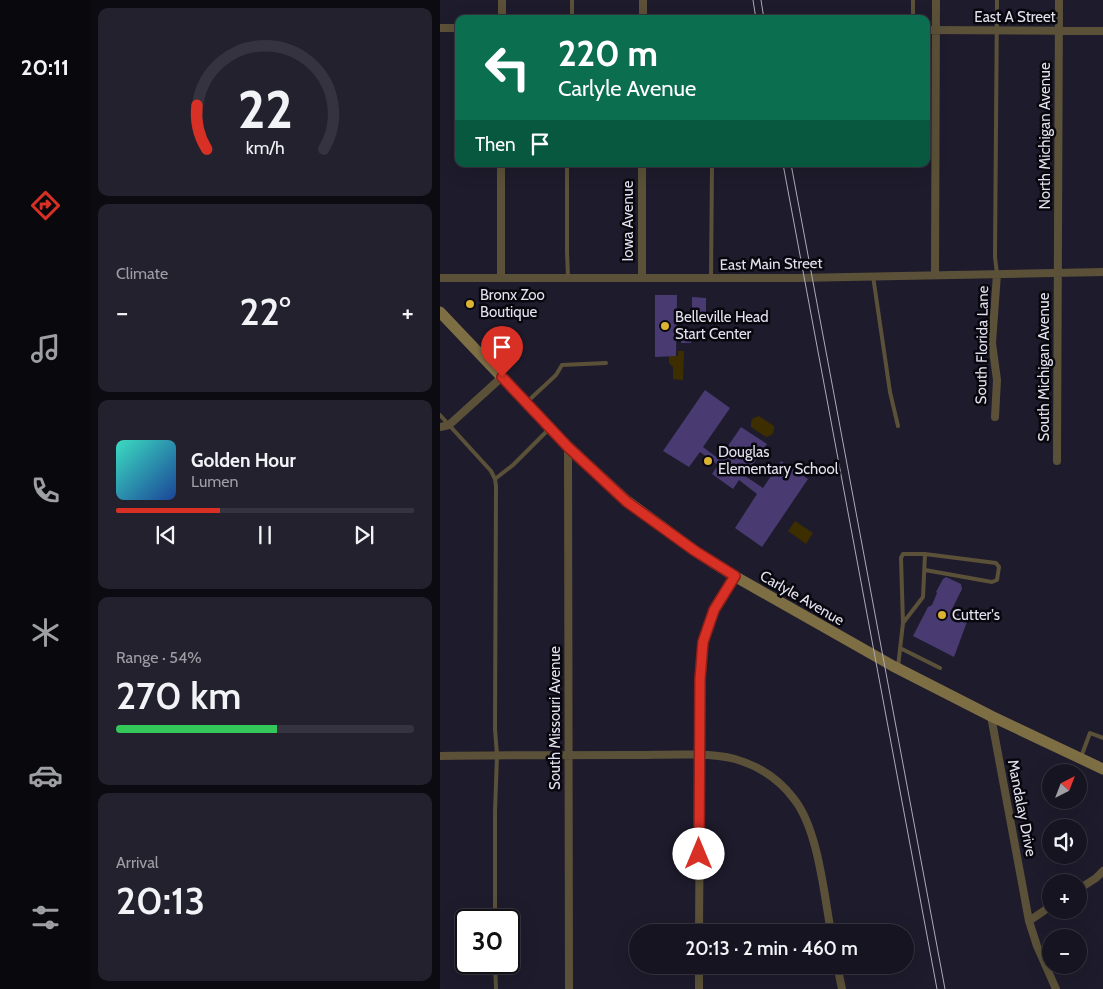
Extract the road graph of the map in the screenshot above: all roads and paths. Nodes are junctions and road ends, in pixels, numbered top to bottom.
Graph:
1 (502, 0) edge
2 (572, 0) edge
3 (643, 0) edge
4 (913, 0) edge
5 (936, 0) edge
6 (997, 0) edge
7 (1059, 0) edge
8 (502, 15) edge
9 (572, 15) edge
10 (643, 15) edge
11 (913, 15) edge
12 (440, 28) edge
13 (455, 28) edge
14 (930, 30) edge
15 (936, 30) junction
16 (997, 30) junction
17 (1059, 30) junction
18 (1103, 31) edge
19 (501, 167) edge
20 (567, 167) edge
21 (642, 167) edge
22 (712, 167) edge
23 (1058, 272) junction
24 (1103, 272) edge
25 (935, 274) junction
26 (997, 274) junction
27 (873, 276) junction
28 (440, 278) edge
29 (501, 278) junction
30 (568, 278) junction
31 (642, 278) junction
32 (711, 278) junction
33 (440, 312) edge
34 (606, 363) dead end
35 (502, 377) junction
36 (526, 403) junction
37 (440, 415) edge
38 (994, 417) dead end
39 (449, 425) junction
40 (898, 426) dead end
41 (440, 427) edge
42 (550, 428) junction
43 (568, 447) junction
44 (1057, 461) dead end
45 (495, 479) junction
46 (925, 554) junction
47 (925, 570) junction
48 (735, 576) junction
49 (904, 623) junction
50 (902, 649) junction
51 (940, 668) dead end
52 (898, 669) junction
53 (991, 716) junction
54 (1103, 738) edge
55 (498, 755) junction
56 (569, 755) junction
57 (440, 756) edge
58 (699, 756) junction
59 (1081, 759) junction
60 (1102, 766) edge
61 (1103, 871) edge
62 (1087, 884) edge
63 (495, 909) edge
64 (1042, 912) edge
65 (1029, 921) junction
66 (699, 924) edge
67 (829, 924) edge
68 (495, 974) edge
69 (699, 974) edge
70 (839, 974) edge
71 (496, 989) edge
72 (569, 989) edge
73 (699, 989) edge
74 (842, 989) edge
75 (1056, 989) edge

1 - 8 street
2 - 9 lane
3 - 10 street
4 - 11 lane
5 - 15 street
6 - 16 lane
7 - 17 street, North Michigan Avenue
12 - 13 street
14 - 15 street, East A Street
15 - 16 street, East A Street
15 - 25 street
16 - 17 street, East A Street
16 - 26 lane
17 - 18 street, East A Street
17 - 23 street, North Michigan Avenue
19 - 29 street
20 - 30 lane
21 - 31 street, Iowa Avenue
22 - 32 lane
23 - 24 street, East Main Street
23 - 26 street, East Main Street
23 - 44 street, South Michigan Avenue
25 - 26 street, East Main Street
25 - 27 street, East Main Street
26 - 38 street, South Florida Lane
27 - 32 street, East Main Street
27 - 40 lane
28 - 29 street, East Main Street
29 - 30 street, East Main Street
30 - 31 street, East Main Street
31 - 32 street, East Main Street
33 - 35 main road, Carlyle Avenue
34 - 36 lane
35 - 36 main road, Carlyle Avenue
35 - 39 street
36 - 42 main road, Carlyle Avenue
37 - 39 lane
39 - 41 street
39 - 45 lane
42 - 43 main road, Carlyle Avenue
42 - 45 lane
43 - 48 main road, Carlyle Avenue
43 - 56 street, South Missouri Avenue
45 - 55 lane
46 - 47 lane
46 - 47 lane
46 - 49 lane
47 - 49 lane
48 - 52 main road, Carlyle Avenue
48 - 58 street
49 - 50 lane
50 - 51 lane
50 - 52 lane
52 - 53 main road, Carlyle Avenue
53 - 59 main road, Carlyle Avenue
53 - 65 street, Mandalay Drive
54 - 59 lane
55 - 56 street
55 - 57 street
55 - 63 lane
56 - 58 street
56 - 72 street, South Missouri Avenue
58 - 66 street
58 - 67 street
59 - 60 main road, Carlyle Avenue
61 - 62 street
64 - 65 street
65 - 75 street, Mandalay Drive
68 - 71 lane
69 - 73 street
70 - 74 street

